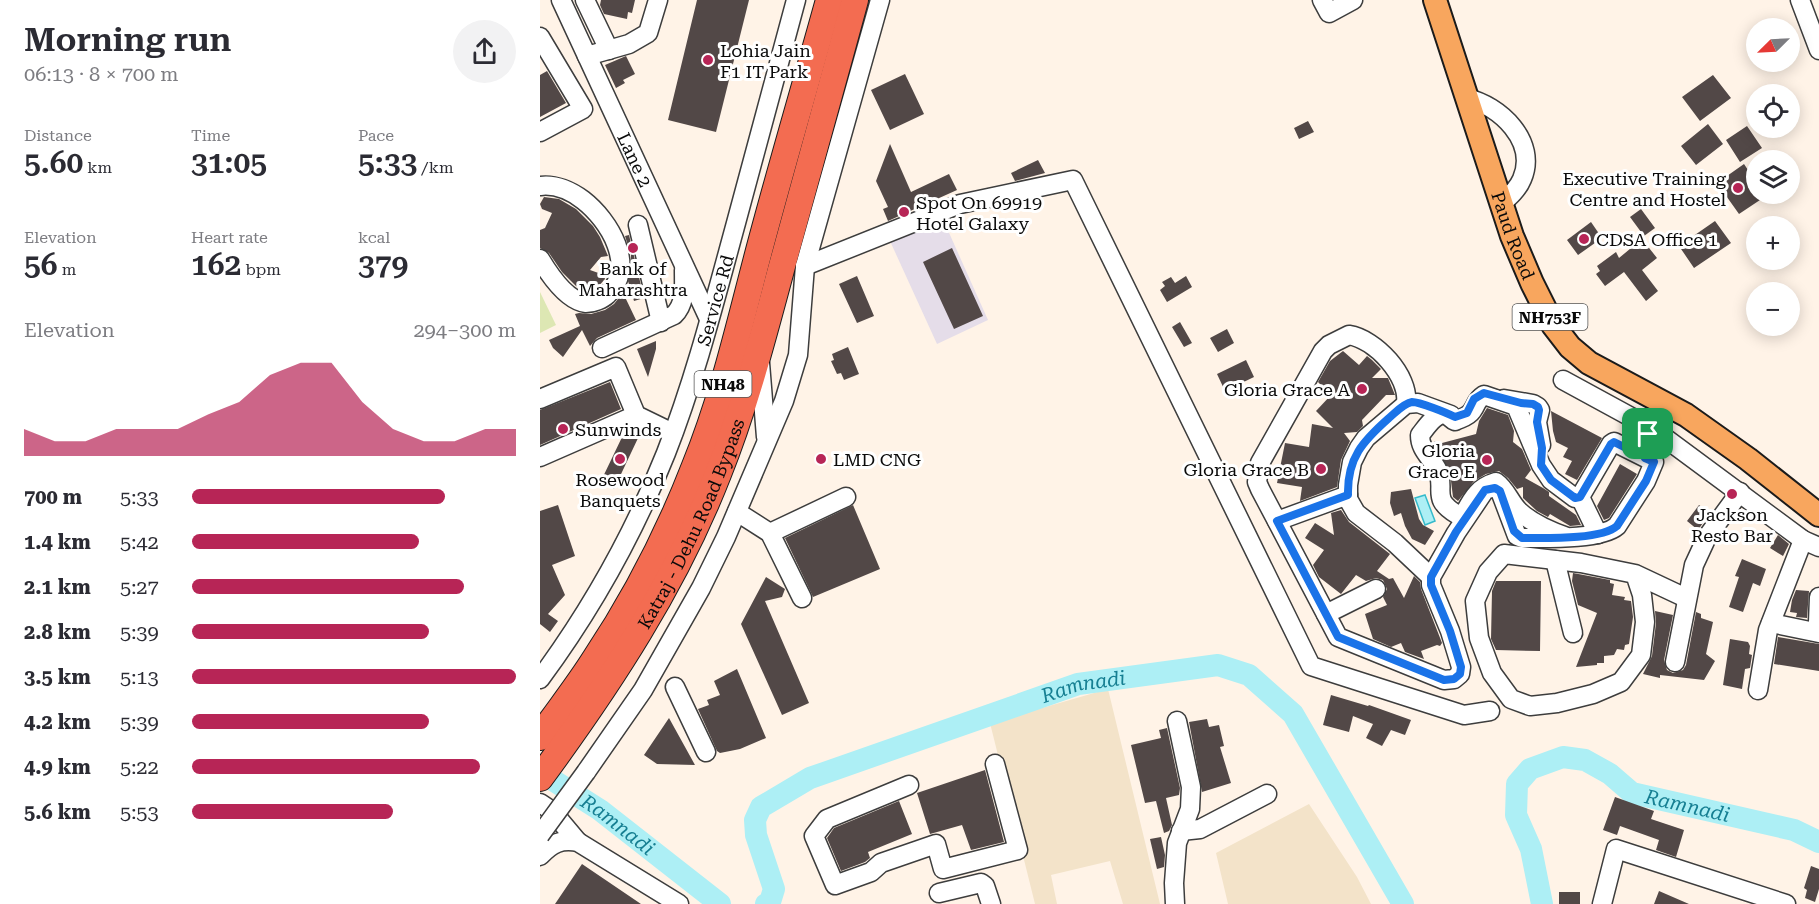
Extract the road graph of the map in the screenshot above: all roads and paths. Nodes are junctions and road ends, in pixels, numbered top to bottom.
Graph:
1 (561, 0) edge
2 (585, 0) edge
3 (658, 0) edge
4 (796, 0) edge
5 (830, 0) edge
6 (855, 0) edge
7 (880, 0) edge
8 (1322, 0) edge
9 (1353, 0) edge
10 (1435, 0) edge
11 (1800, 0) edge
12 (540, 37) edge
13 (1818, 47) edge
14 (609, 50) junction
15 (586, 52) junction
16 (556, 62) junction
17 (1466, 98) junction
18 (540, 132) edge
19 (540, 186) edge
20 (1501, 204) junction
21 (661, 216) junction
22 (638, 225) junction
23 (612, 234) junction
24 (540, 259) edge
25 (684, 266) junction
26 (805, 266) junction
27 (709, 319) junction
28 (661, 322) junction
29 (602, 348) dead end
30 (759, 351) junction
31 (1563, 380) dead end
32 (540, 399) edge
33 (1406, 404) junction
34 (1667, 405) junction
35 (636, 416) junction
36 (1651, 431) junction
37 (673, 433) junction
38 (766, 442) junction
39 (1638, 454) junction
40 (540, 457) edge
41 (1541, 465) junction
42 (1740, 492) junction
43 (1348, 495) junction
44 (846, 497) dead end
45 (1580, 497) junction
46 (737, 512) junction
47 (1819, 515) edge
48 (1277, 521) junction
49 (770, 533) junction
50 (1598, 534) junction
51 (1567, 537) junction
52 (1811, 543) edge
53 (1555, 560) junction
54 (1635, 574) junction
55 (1431, 577) junction
56 (1376, 589) dead end
57 (1819, 597) edge
58 (802, 598) dead end
59 (1686, 598) junction
60 (1326, 614) junction
61 (1771, 623) junction
62 (1819, 628) edge
63 (1574, 633) dead end
64 (1675, 662) dead end
65 (652, 675) junction
66 (540, 679) edge
67 (1758, 690) dead end
68 (1490, 711) dead end
69 (1177, 721) dead end
70 (547, 741) edge
71 (706, 752) dead end
72 (995, 764) dead end
73 (540, 778) edge
74 (909, 785) dead end
75 (1267, 794) dead end
76 (540, 803) edge
77 (1181, 831) junction
78 (540, 835) edge
79 (578, 842) junction
80 (540, 856) edge
81 (953, 867) junction
82 (958, 889) junction
83 (939, 893) dead end
84 (679, 904) edge
85 (991, 904) edge
86 (1175, 904) edge
87 (1602, 904) edge
88 (1786, 904) edge

1 - 15 street, Lane 2
2 - 14 street
3 - 14 street
4 - 27 street, Service Rd
5 - 70 highway, Katraj - Dehu Road Bypass / NH48
6 - 30 highway, Katraj - Dehu Road Bypass / NH48
7 - 26 street
8 - 9 street
10 - 17 main road, Paud Road / NH753F
11 - 13 street
12 - 16 street
14 - 15 street
15 - 16 street
15 - 21 street, Lane 2
16 - 18 street
17 - 20 main road, Paud Road / NH753F
17 - 20 street
19 - 23 street
20 - 34 main road, Paud Road / NH753F
21 - 22 street
21 - 25 street, Lane 2
22 - 23 street
22 - 28 street
23 - 24 street
25 - 27 street, Lane 2
25 - 28 street
26 - 38 street
26 - 68 street
27 - 37 street, Service Rd
28 - 29 street
30 - 38 street
30 - 70 highway, Katraj - Dehu Road Bypass / NH48
31 - 36 street
32 - 35 street
33 - 41 street
33 - 43 street
33 - 48 street
34 - 36 street
34 - 47 main road, Paud Road / NH753F
35 - 37 street
35 - 40 street
36 - 39 street
36 - 42 street
37 - 66 street, Service Rd
38 - 46 street
39 - 45 street
39 - 50 street
41 - 45 street
41 - 51 street
42 - 52 street
42 - 59 street
43 - 48 street
43 - 55 street
44 - 49 street
45 - 50 street
46 - 49 street
46 - 65 street
48 - 60 street
49 - 58 street
50 - 51 street
51 - 55 street
52 - 61 street
53 - 54 street
53 - 54 street
53 - 63 street
54 - 59 street
55 - 60 street
56 - 60 street
57 - 62 street
59 - 64 street
61 - 62 street
61 - 67 street
65 - 71 street
65 - 78 street, bridge
69 - 77 street
70 - 73 highway, Katraj - Dehu Road Bypass / NH48
72 - 81 street
74 - 81 street
75 - 77 street
76 - 79 street
77 - 86 street
79 - 80 street
79 - 84 street
81 - 82 street
82 - 83 street
82 - 85 street
87 - 88 street

